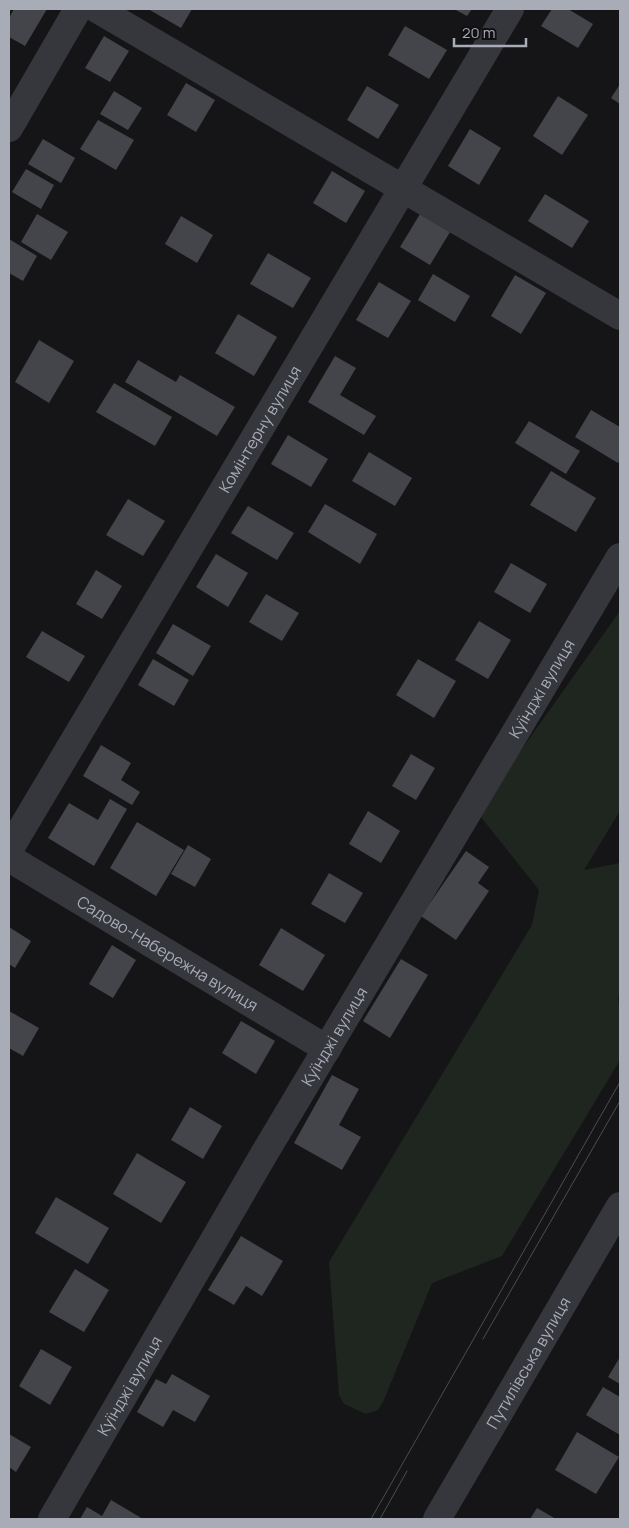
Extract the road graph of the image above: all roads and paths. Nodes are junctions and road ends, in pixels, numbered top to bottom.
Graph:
1 (78, 9) edge
2 (96, 9) edge
3 (510, 9) edge
4 (9, 128) edge
5 (403, 188) junction
6 (620, 316) edge
7 (620, 557) edge
8 (9, 850) edge
9 (9, 858) edge
10 (327, 1049) junction
11 (620, 1206) edge
12 (52, 1519) edge
13 (437, 1519) edge

1 - 4 street
2 - 5 street
3 - 5 street, Комінтерну вулиця
5 - 6 street
5 - 8 street, Комінтерну вулиця
7 - 10 street, Куїнджі вулиця
9 - 10 street, Садово-Набережна вулиця
10 - 12 street, Куїнджі вулиця
11 - 13 street, Путилівська вулиця

